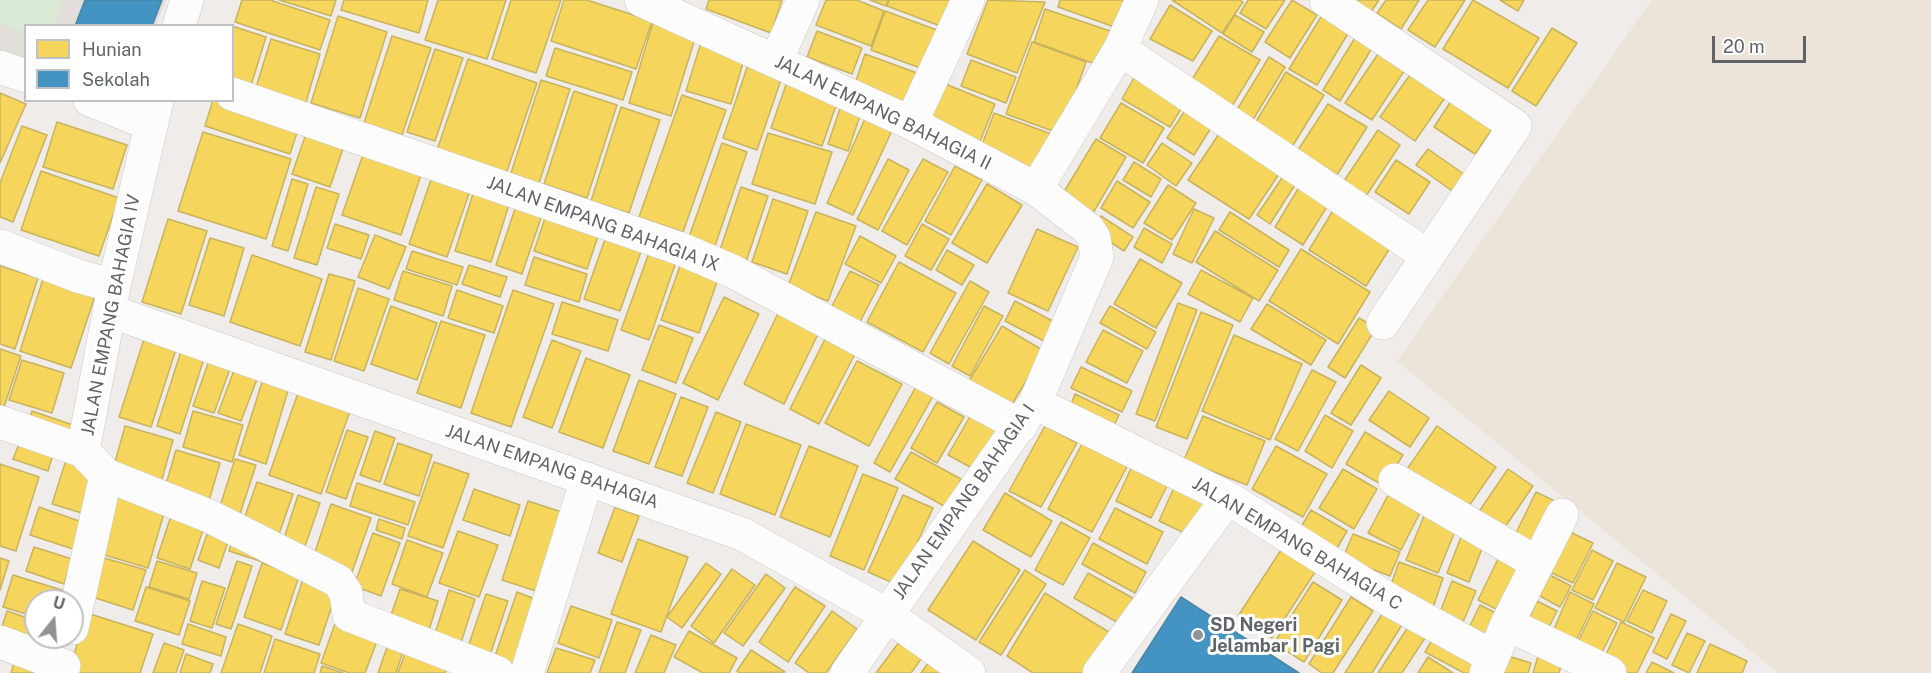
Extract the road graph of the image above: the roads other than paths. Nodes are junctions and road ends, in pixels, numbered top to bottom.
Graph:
1 (187, 0) edge
2 (641, 0) edge
3 (803, 0) edge
4 (968, 0) edge
5 (1142, 0) edge
6 (1326, 0) edge
7 (180, 24) edge
8 (1120, 49) junction
9 (776, 61) junction
10 (0, 67) edge
11 (24, 75) edge
12 (234, 95) edge
13 (95, 102) edge
14 (153, 112) edge
15 (911, 123) junction
16 (1036, 189) junction
17 (0, 246) edge
18 (1428, 256) junction
19 (1097, 257) joint
20 (112, 299) junction
21 (1383, 323) dead end
22 (1028, 414) junction
23 (0, 422) edge
24 (84, 451) junction
25 (105, 475) junction
26 (586, 479) junction
27 (1395, 480) dead end
28 (1228, 498) junction
29 (1562, 515) dead end
30 (1537, 563) junction
31 (80, 589) edge
32 (886, 614) junction
33 (1507, 624) junction
34 (0, 642) edge
35 (65, 659) edge
36 (1489, 665) edge
37 (498, 673) edge
38 (527, 673) edge
39 (847, 673) edge
40 (969, 673) edge
41 (1099, 673) edge
42 (1610, 673) edge

1 - 7 street
2 - 9 street, JALAN EMPANG BAHAGIA II
3 - 9 street
4 - 15 street
5 - 8 street
6 - 18 street
8 - 16 street
8 - 18 street
9 - 15 street, JALAN EMPANG BAHAGIA II
10 - 11 street
12 - 22 street, JALAN EMPANG BAHAGIA IX
13 - 14 street
14 - 20 street, JALAN EMPANG BAHAGIA IV
15 - 16 street, JALAN EMPANG BAHAGIA II
16 - 19 street, JALAN EMPANG BAHAGIA II
17 - 20 street, JALAN EMPANG BAHAGIA
18 - 21 street
19 - 22 street, JALAN EMPANG BAHAGIA I
20 - 24 street, JALAN EMPANG BAHAGIA IV
20 - 26 street, JALAN EMPANG BAHAGIA
22 - 28 street, JALAN EMPANG BAHAGIA C
22 - 32 street, JALAN EMPANG BAHAGIA I
23 - 24 street
24 - 25 street, JALAN EMPANG BAHAGIA IV
25 - 31 street
25 - 37 street
26 - 32 street, JALAN EMPANG BAHAGIA
26 - 38 street
27 - 30 street
28 - 36 street, JALAN EMPANG BAHAGIA C
28 - 41 street
29 - 30 street
30 - 33 street
32 - 39 street, JALAN EMPANG BAHAGIA I
32 - 40 street, JALAN EMPANG BAHAGIA
33 - 36 street
33 - 42 street
34 - 35 street

